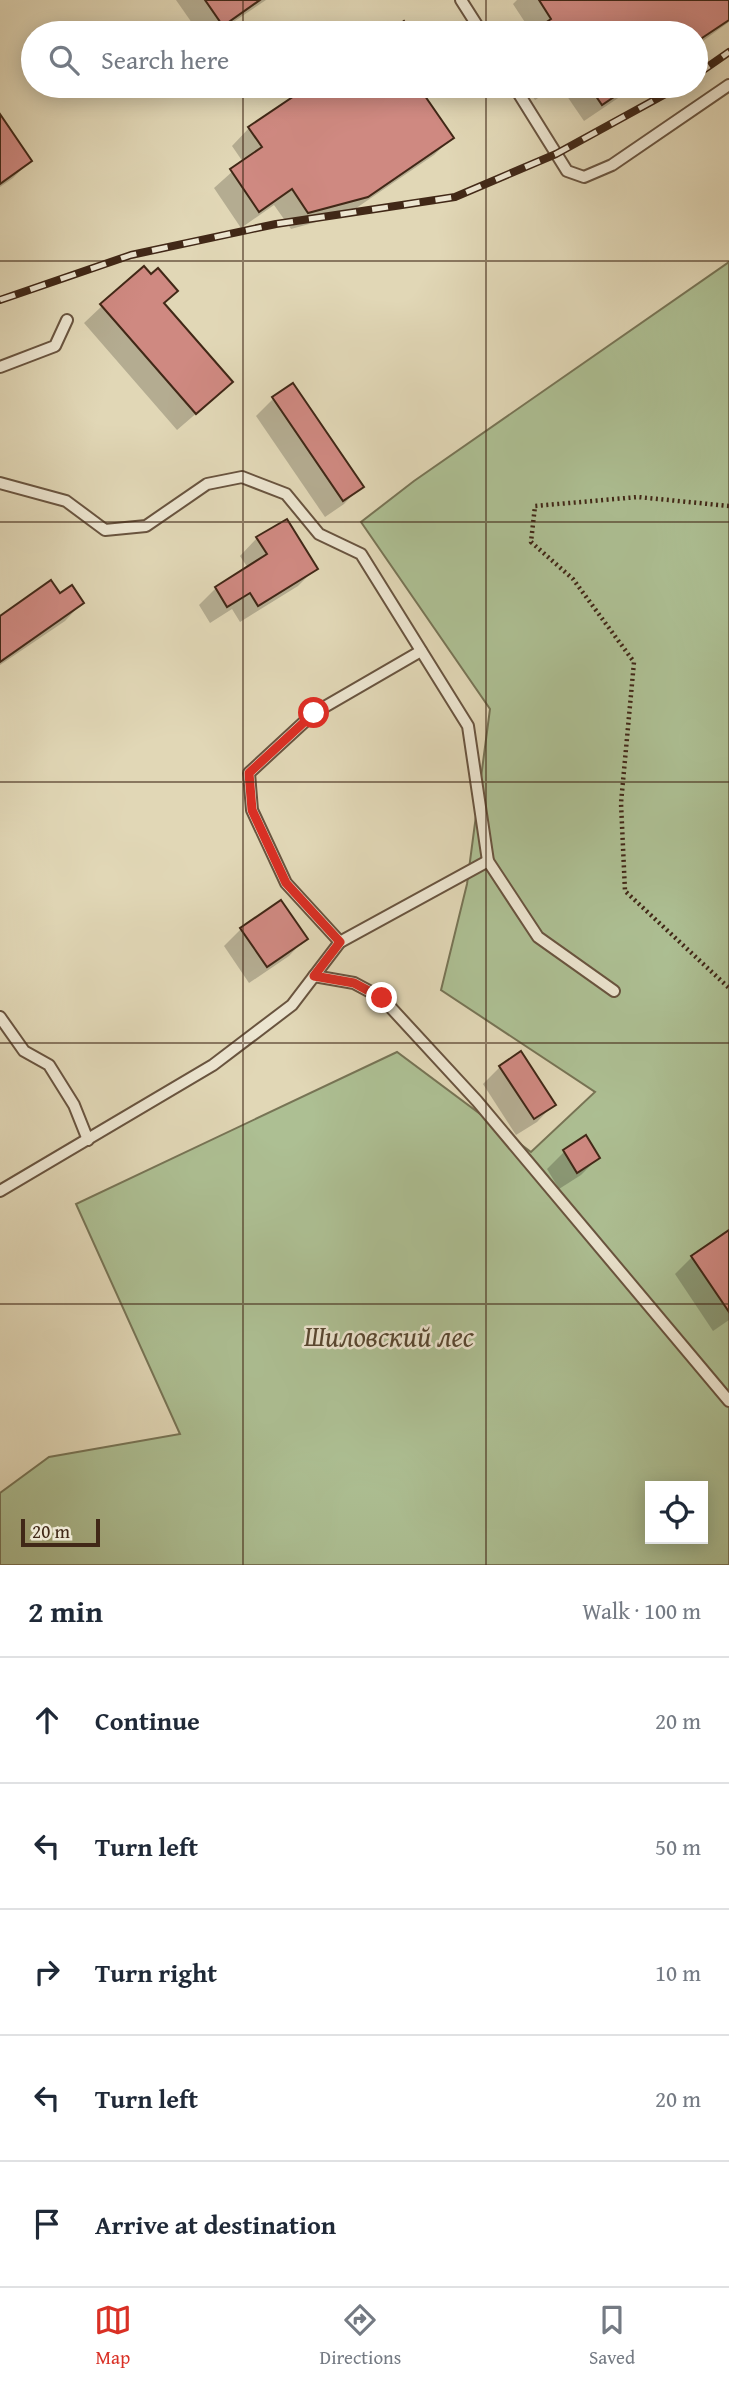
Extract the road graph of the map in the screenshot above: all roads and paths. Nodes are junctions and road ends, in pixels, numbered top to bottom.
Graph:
1 (461, 0) edge
2 (474, 21) edge
3 (729, 85) edge
4 (521, 98) edge
5 (66, 320) dead end
6 (0, 368) edge
7 (0, 483) edge
8 (729, 506) edge
9 (421, 651) junction
10 (488, 861) junction
11 (340, 942) junction
12 (314, 976) junction
13 (729, 988) edge
14 (614, 991) dead end
15 (0, 1017) edge
16 (88, 1139) junction
17 (0, 1191) edge
18 (729, 1401) edge

1 - 2 lane
3 - 4 lane
5 - 6 lane
7 - 9 lane
8 - 13 path
9 - 10 lane
9 - 11 lane
10 - 11 lane
10 - 14 lane
11 - 12 lane
12 - 16 lane
12 - 18 lane
15 - 16 lane
16 - 17 lane

